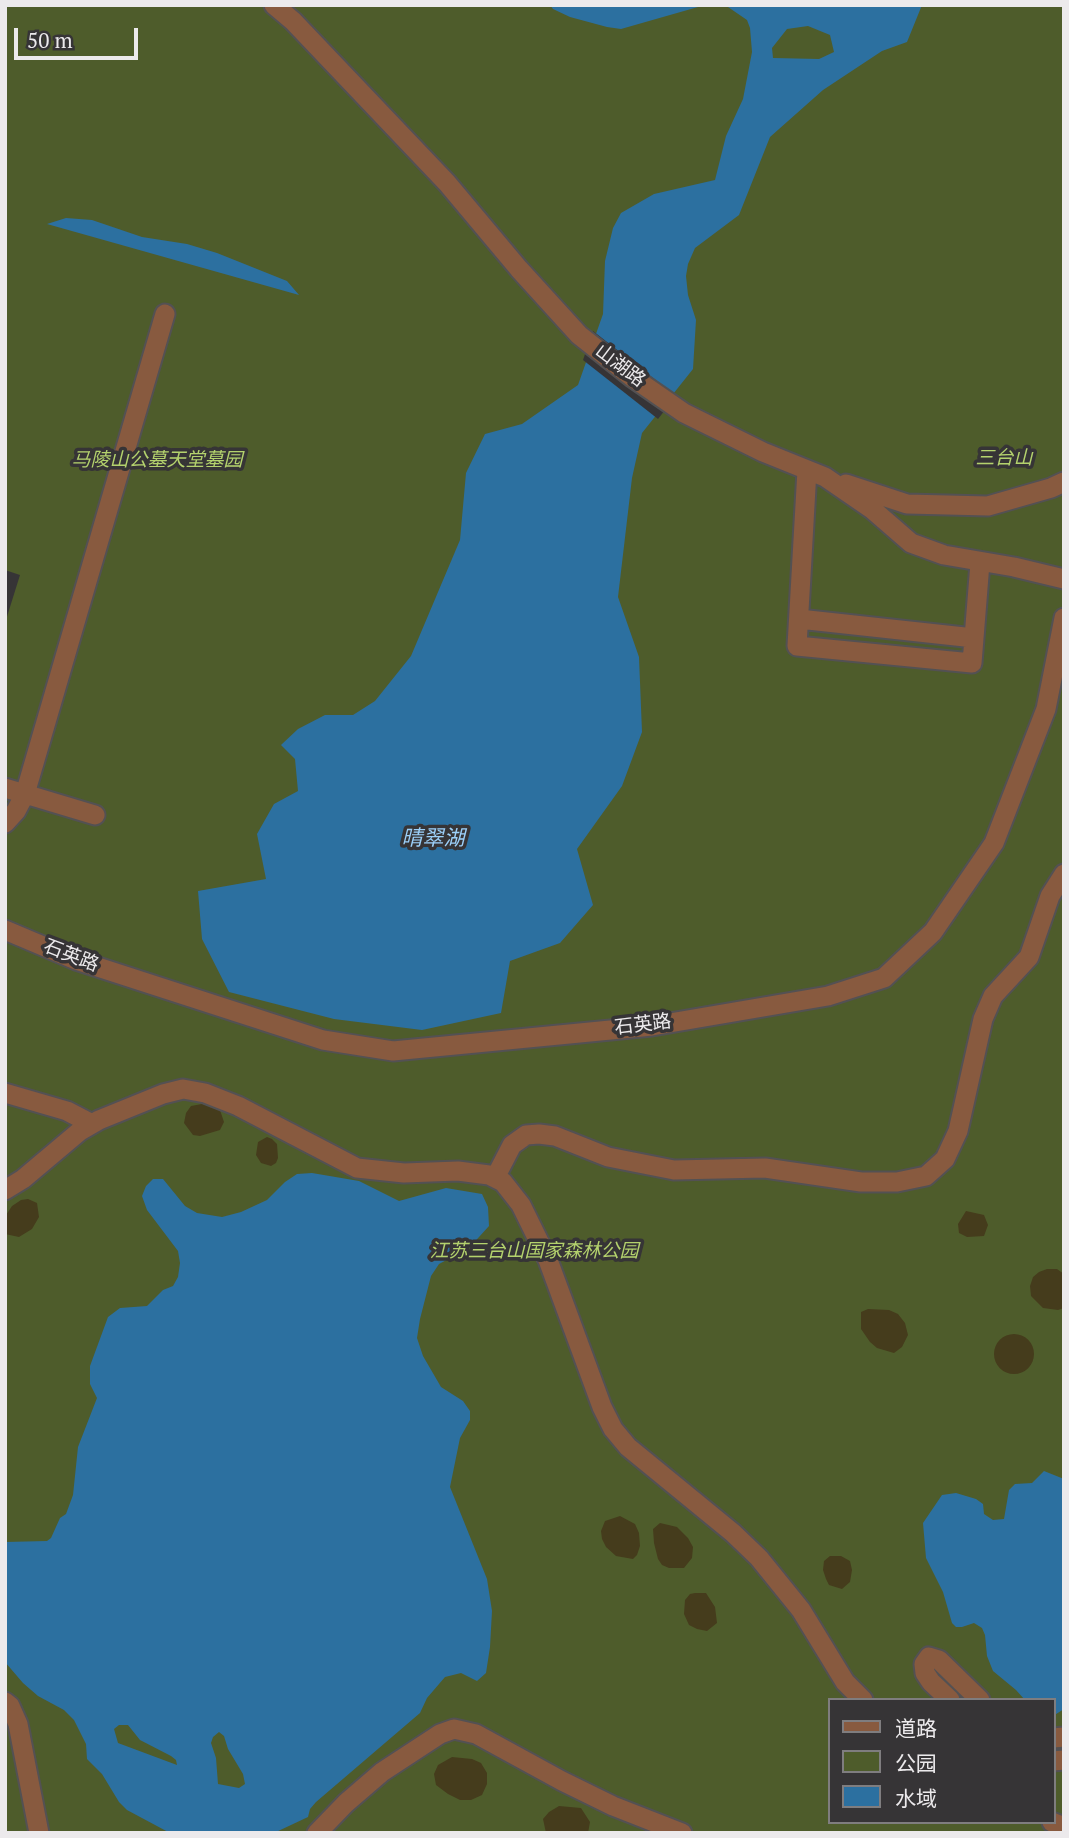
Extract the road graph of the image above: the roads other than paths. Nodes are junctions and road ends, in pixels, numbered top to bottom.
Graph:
1 (274, 5) edge
2 (165, 314) dead end
3 (816, 474) junction
4 (1064, 482) edge
5 (980, 563) junction
6 (1064, 579) edge
7 (1064, 618) edge
8 (799, 620) junction
9 (974, 638) junction
10 (5, 788) edge
11 (25, 794) junction
12 (95, 815) dead end
13 (5, 823) edge
14 (1064, 874) edge
15 (5, 930) edge
16 (5, 1093) edge
17 (92, 1124) junction
18 (495, 1178) junction
19 (5, 1190) edge
20 (942, 1697) edge
21 (861, 1698) edge
22 (978, 1698) edge
23 (5, 1702) edge
24 (39, 1833) edge
25 (317, 1833) edge
26 (682, 1833) edge

1 - 3 street, 山湖路
2 - 11 street
3 - 4 street
3 - 5 street, 山湖路
3 - 8 street
5 - 6 street, 山湖路
5 - 9 street
7 - 15 street, 石英路
8 - 9 street
8 - 9 street
10 - 11 street
11 - 12 street
11 - 13 street
14 - 18 street
16 - 17 street
17 - 18 street
17 - 19 street
18 - 21 street
20 - 22 street
23 - 24 street
25 - 26 street

